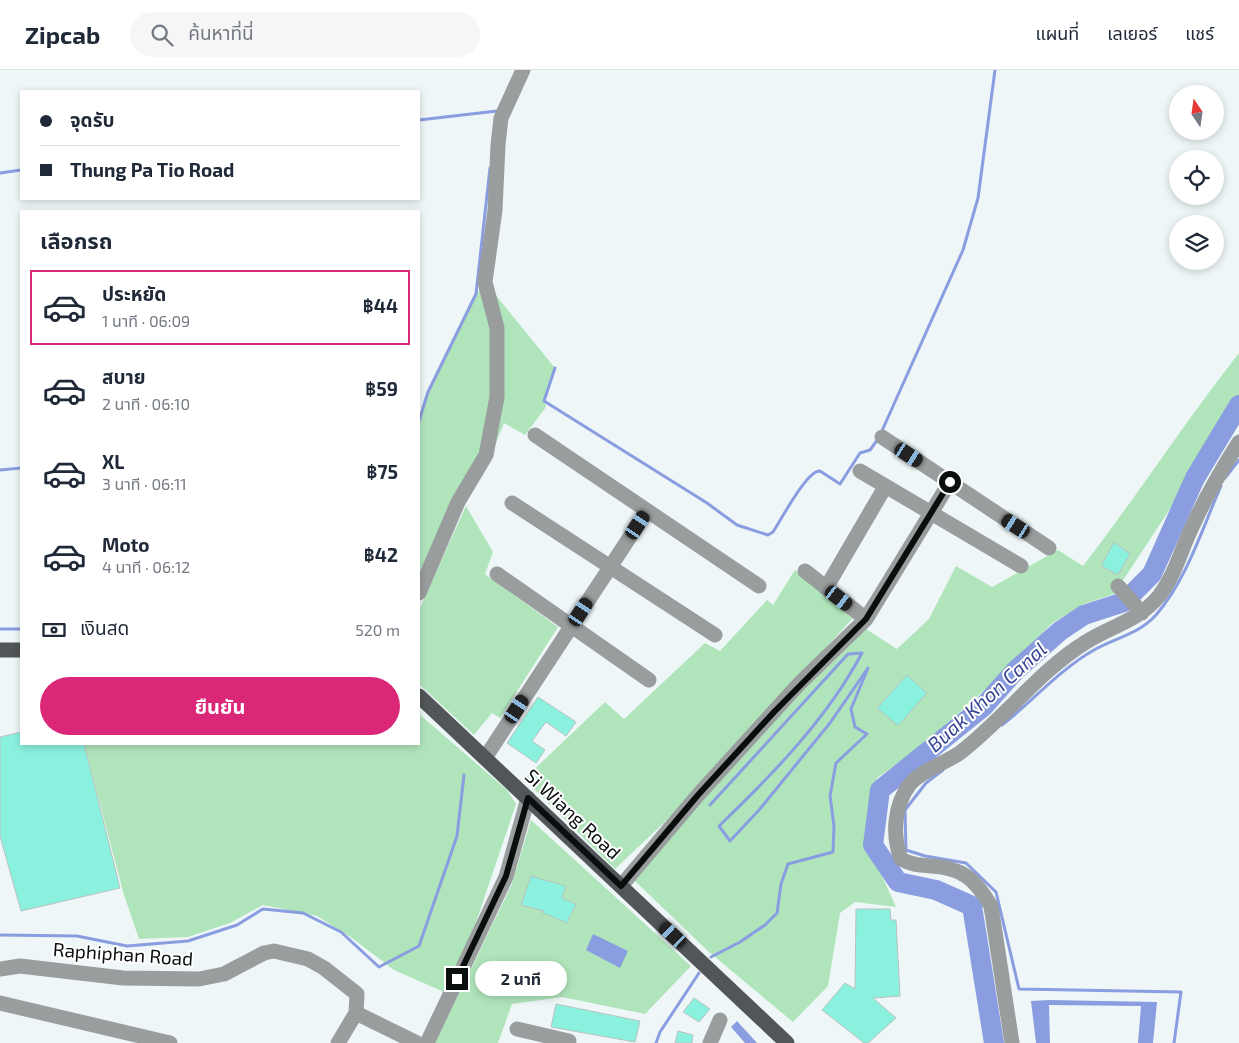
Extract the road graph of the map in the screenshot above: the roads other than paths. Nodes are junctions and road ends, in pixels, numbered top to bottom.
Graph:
1 (523, 70) edge
2 (535, 435) dead end
3 (882, 438) dead end
4 (1239, 442) edge
5 (860, 472) dead end
6 (950, 482) junction
7 (885, 487) junction
8 (512, 503) dead end
9 (647, 511) junction
10 (931, 513) junction
11 (1049, 548) dead end
12 (1021, 566) dead end
13 (610, 567) junction
14 (805, 571) dead end
15 (497, 574) dead end
16 (759, 586) dead end
17 (1118, 586) dead end
18 (826, 588) junction
19 (420, 591) edge
20 (1142, 613) junction
21 (866, 619) junction
22 (571, 626) junction
23 (715, 635) dead end
24 (0, 650) edge
25 (20, 650) edge
26 (649, 680) dead end
27 (420, 697) edge
28 (485, 758) junction
29 (528, 798) junction
30 (621, 886) junction
31 (0, 969) edge
32 (0, 1004) edge
33 (356, 1013) junction
34 (720, 1020) dead end
35 (517, 1029) dead end
36 (573, 1042) edge
37 (170, 1043) edge
38 (338, 1043) edge
39 (417, 1043) edge
40 (427, 1043) edge
41 (710, 1043) edge
42 (787, 1043) edge
43 (1012, 1043) edge

1 - 19 street
2 - 9 street
3 - 6 street
4 - 20 street
5 - 7 street
6 - 10 street
6 - 11 street
7 - 10 street
7 - 18 street
8 - 13 street
9 - 13 street
9 - 16 street
10 - 12 street
10 - 21 street
13 - 22 street
13 - 23 street
14 - 18 street
15 - 22 street
17 - 20 street
18 - 21 street
20 - 43 street
21 - 30 street
22 - 26 street
22 - 28 street
24 - 25 main road
27 - 28 main road, Si Wiang Road
28 - 29 main road, Si Wiang Road
29 - 30 main road, Si Wiang Road
29 - 40 street
30 - 42 main road, Si Wiang Road
31 - 33 street, Raphiphan Road
32 - 37 street
33 - 38 street
33 - 39 street
34 - 41 street
35 - 36 street

